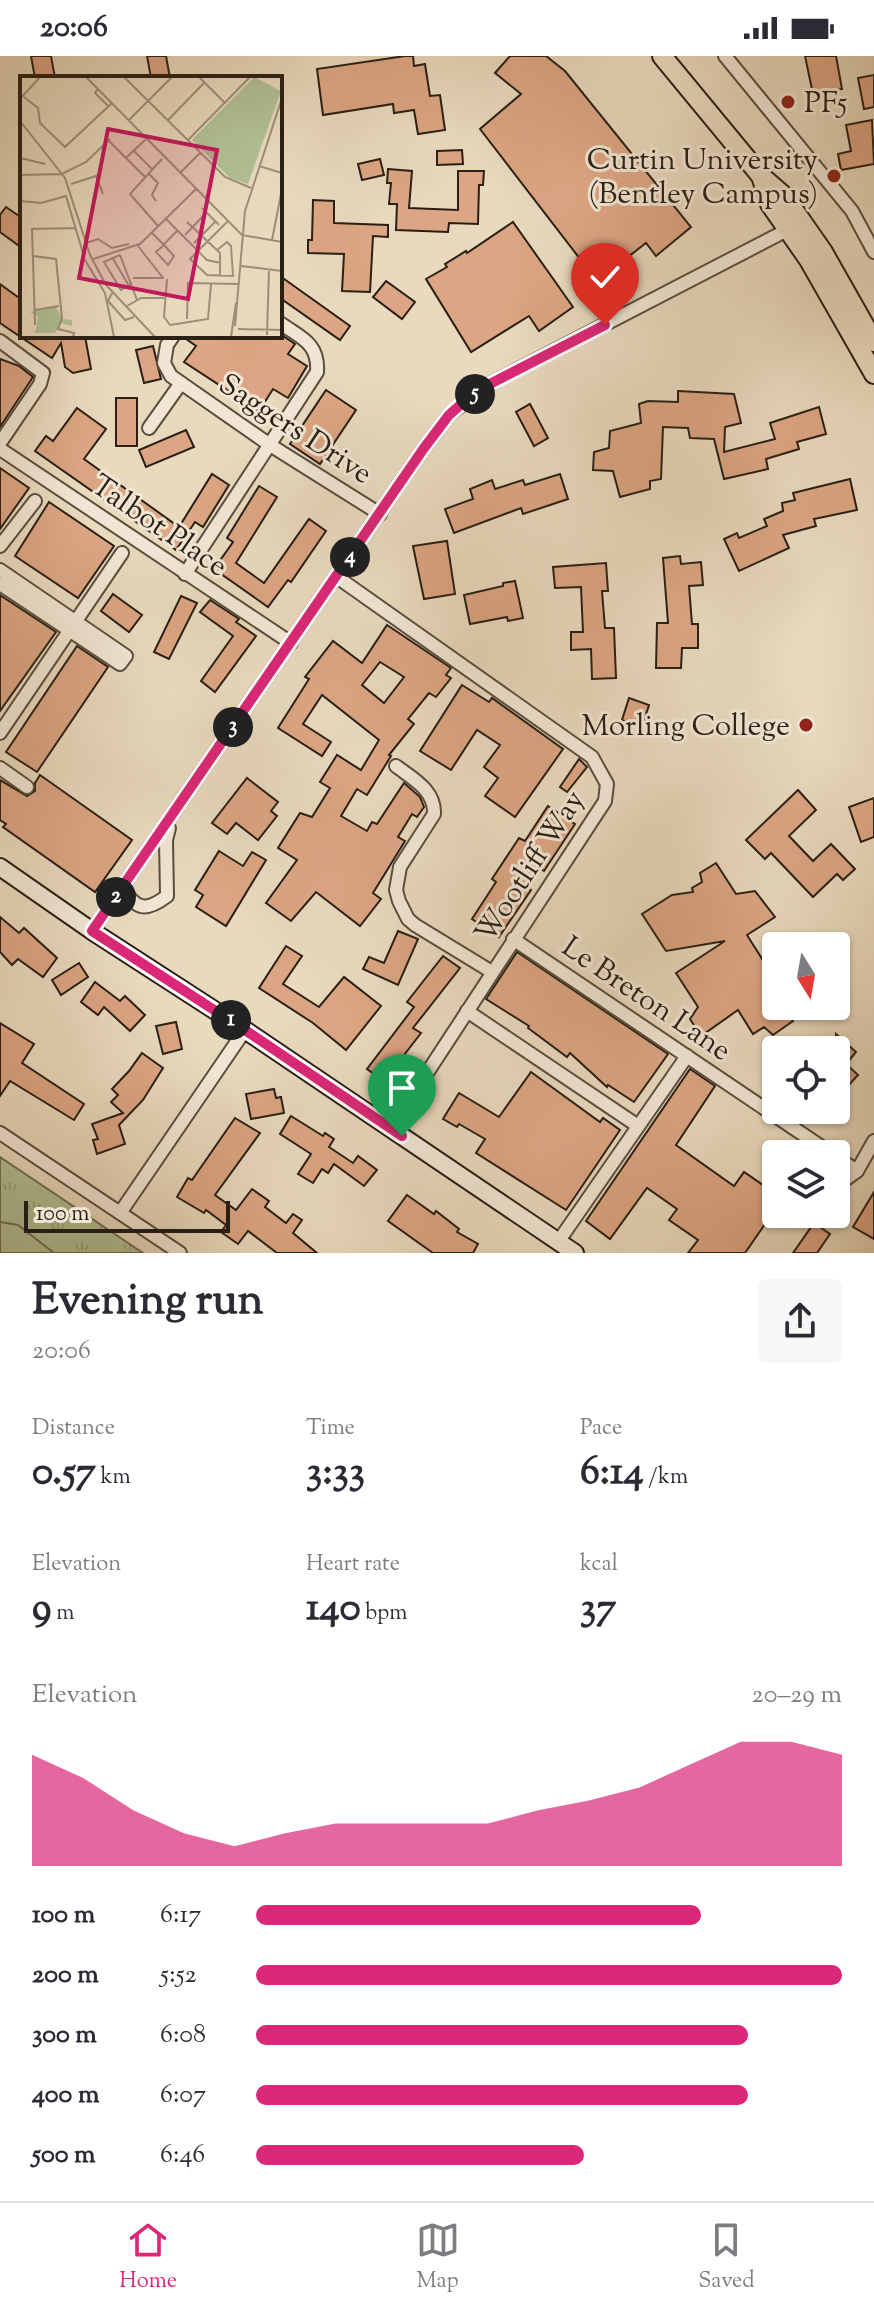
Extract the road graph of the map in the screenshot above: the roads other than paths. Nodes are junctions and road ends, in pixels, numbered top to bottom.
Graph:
1 (662, 56) edge
2 (725, 56) edge
3 (795, 226) junction
4 (874, 252) edge
5 (282, 324) edge
6 (170, 340) edge
7 (0, 341) edge
8 (874, 342) edge
9 (874, 374) edge
10 (181, 383) junction
11 (149, 428) dead end
12 (0, 443) edge
13 (270, 445) junction
14 (0, 449) edge
15 (35, 501) dead end
16 (380, 514) junction
17 (0, 546) edge
18 (122, 553) dead end
19 (0, 570) edge
20 (185, 574) junction
21 (337, 577) junction
22 (0, 584) edge
23 (72, 626) junction
24 (291, 643) junction
25 (0, 733) edge
26 (396, 766) dead end
27 (0, 768) edge
28 (27, 787) dead end
29 (174, 813) junction
30 (0, 867) edge
31 (123, 888) junction
32 (92, 931) junction
33 (513, 939) junction
34 (492, 972) junction
35 (467, 1011) junction
36 (245, 1030) junction
37 (687, 1056) junction
38 (408, 1102) dead end
39 (638, 1126) junction
40 (0, 1133) edge
41 (812, 1140) edge
42 (874, 1141) edge
43 (850, 1166) edge
44 (857, 1171) junction
45 (850, 1176) edge
46 (120, 1213) junction
47 (558, 1242) junction
48 (180, 1253) edge
49 (575, 1253) edge

1 - 3 main road
2 - 4 street
3 - 8 main road
3 - 9 main road
3 - 16 street
5 - 13 street
6 - 10 street, Saggers Drive
7 - 12 street
10 - 11 street
10 - 13 street, Saggers Drive
13 - 16 street, Saggers Drive
13 - 20 street
14 - 20 street, Talbot Place
15 - 17 street
16 - 21 street
18 - 23 street
19 - 23 street
20 - 24 street, Talbot Place
21 - 24 street
21 - 33 street, Wootliff Way
22 - 23 street
23 - 25 street
24 - 29 street
26 - 34 street
27 - 28 street
29 - 31 street
29 - 31 street
30 - 32 street
31 - 32 street
32 - 36 street
33 - 34 street, Wootliff Way
33 - 37 street, Le Breton Lane
34 - 35 street, Wootliff Way
35 - 38 street, Wootliff Way
35 - 39 street
36 - 46 street
36 - 47 street
37 - 39 street
37 - 41 street, Le Breton Lane
39 - 47 street
40 - 46 street
42 - 44 street
43 - 44 street, Le Breton Lane
44 - 45 street
46 - 48 street
47 - 49 street

